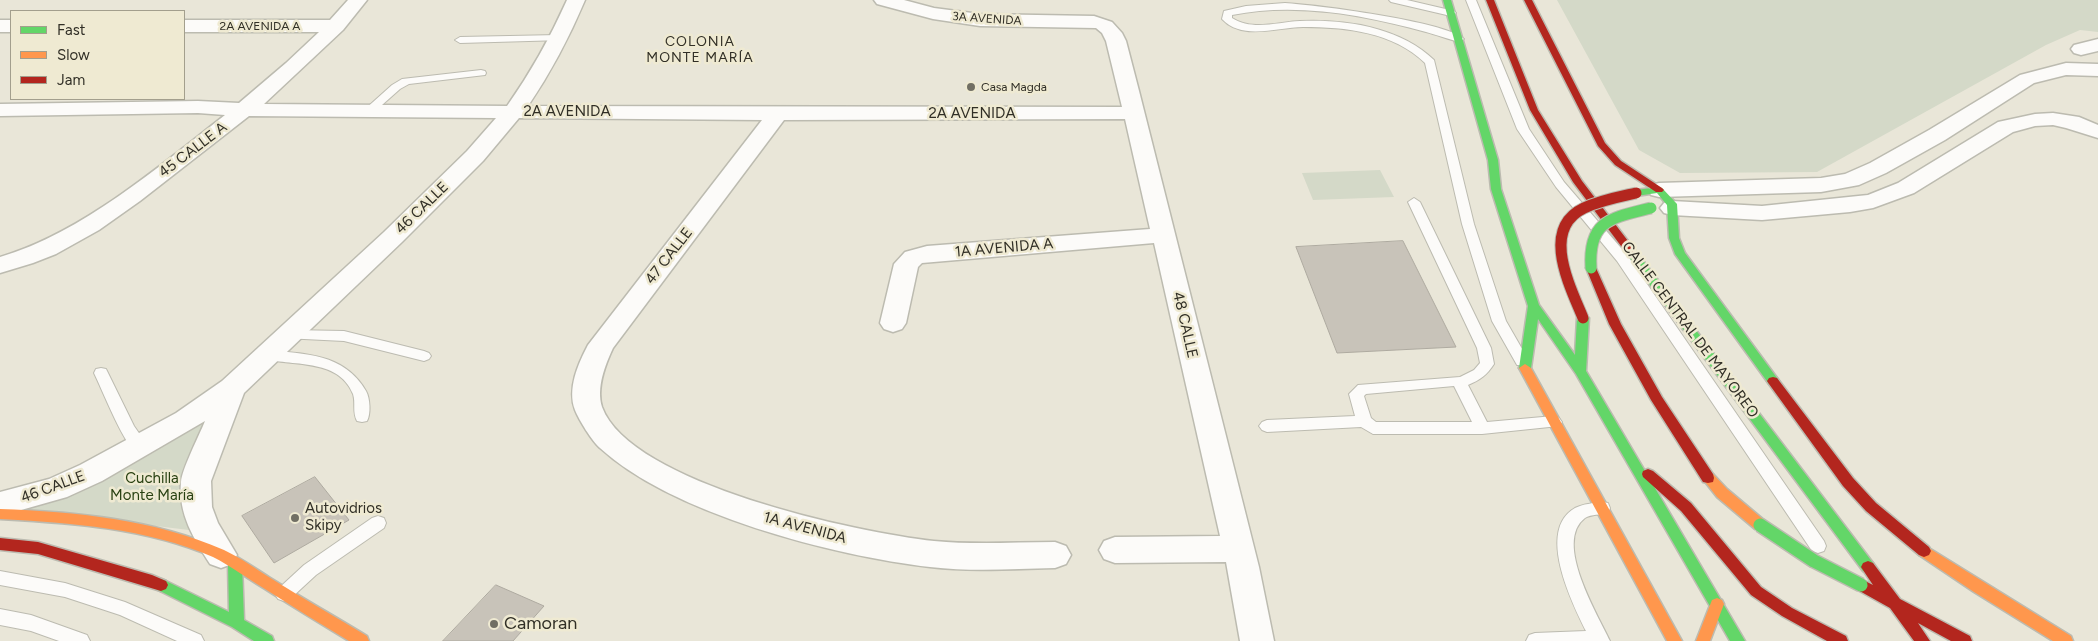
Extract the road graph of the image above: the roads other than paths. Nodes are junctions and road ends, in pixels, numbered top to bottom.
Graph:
1 (358, 0) edge
2 (576, 0) edge
3 (883, 0) edge
4 (1394, 0) edge
5 (1447, 0) edge
6 (1471, 0) edge
7 (1490, 0) edge
8 (1528, 0) edge
9 (1423, 4) edge
10 (1451, 12) junction
11 (1094, 22) joint
12 (1408, 24) junction
13 (185, 26) edge
14 (336, 26) junction
15 (559, 38) junction
16 (1459, 39) junction
17 (460, 40) dead end
18 (2098, 70) edge
19 (481, 73) dead end
20 (0, 110) edge
21 (245, 110) junction
22 (369, 111) junction
23 (513, 112) junction
24 (1134, 113) junction
25 (778, 114) junction
26 (2052, 119) junction
27 (2098, 123) edge
28 (2098, 132) edge
29 (1414, 202) dead end
30 (1661, 202) junction
31 (1164, 235) junction
32 (1, 265) edge
33 (1534, 306) junction
34 (893, 323) dead end
35 (289, 334) junction
36 (266, 356) junction
37 (424, 356) dead end
38 (1524, 366) junction
39 (1580, 371) junction
40 (101, 373) dead end
41 (1460, 383) junction
42 (232, 388) junction
43 (589, 410) joint
44 (362, 417) dead end
45 (1364, 421) junction
46 (1554, 422) junction
47 (1267, 426) dead end
48 (1482, 428) junction
49 (140, 446) junction
50 (1628, 456) junction
51 (0, 504) edge
52 (1602, 508) junction
53 (0, 514) edge
54 (378, 523) dead end
55 (0, 544) edge
56 (1818, 546) dead end
57 (1238, 549) junction
58 (1115, 550) dead end
59 (1056, 555) dead end
60 (228, 560) junction
61 (0, 578) edge
62 (284, 594) junction
63 (1893, 602) junction
64 (1717, 604) junction
65 (0, 617) edge
66 (237, 623) junction
67 (1600, 639) edge
68 (1557, 640) edge
69 (82, 641) edge
70 (195, 641) edge
71 (268, 641) edge
72 (362, 641) edge
73 (1257, 641) edge
74 (1535, 641) edge
75 (1675, 641) edge
76 (1703, 641) edge
77 (1738, 641) edge
78 (1841, 641) edge
79 (1923, 641) edge
80 (1965, 641) edge
81 (2066, 641) edge

1 - 14 street, 45 CALLE A
2 - 15 street, 46 CALLE
3 - 11 street, 3A AVENIDA
4 - 9 lane
5 - 10 main road
6 - 56 lane
7 - 63 main road, CALLE CENTRAL DE MAYOREO
8 - 30 main road
9 - 10 lane
9 - 12 lane
10 - 16 main road
11 - 24 street, 48 CALLE
12 - 16 lane
12 - 38 lane
13 - 14 street, 2A AVENIDA A
14 - 21 street, 45 CALLE A
15 - 17 lane
15 - 23 street, 46 CALLE
16 - 33 main road
18 - 30 street
19 - 22 lane
20 - 21 street, 2A AVENIDA
21 - 22 street, 2A AVENIDA
21 - 32 street, 45 CALLE A
22 - 23 street, 2A AVENIDA
23 - 25 street, 2A AVENIDA
23 - 35 street, 46 CALLE
24 - 25 street, 2A AVENIDA
24 - 31 street, 48 CALLE
25 - 43 street, 47 CALLE
26 - 27 street
26 - 28 street
26 - 30 street
29 - 41 lane
30 - 39 main road, bridge
30 - 63 main road, bridge
30 - 81 main road
31 - 34 street, 1A AVENIDA A
31 - 57 street, 48 CALLE
33 - 38 main road
33 - 39 main road
35 - 36 street, 46 CALLE
35 - 37 lane
36 - 42 street, 46 CALLE
36 - 44 lane
38 - 46 main road
39 - 50 main road
40 - 49 lane
41 - 45 lane
41 - 48 lane
42 - 49 street, 46 CALLE
42 - 60 street, 46 CALLE
43 - 59 street, 1A AVENIDA
45 - 47 lane
45 - 48 lane
46 - 48 lane
46 - 52 main road
49 - 51 street, 46 CALLE
50 - 64 main road
50 - 78 main road
52 - 67 lane
52 - 75 main road
53 - 60 main road
54 - 62 lane
55 - 66 main road
57 - 58 street
57 - 73 street, 48 CALLE
60 - 62 main road
60 - 66 main road
61 - 70 lane
62 - 72 main road
63 - 79 main road, CALLE CENTRAL DE MAYOREO
63 - 80 main road
64 - 76 main road
64 - 77 main road
65 - 69 lane
66 - 71 main road
67 - 68 lane
68 - 74 lane

